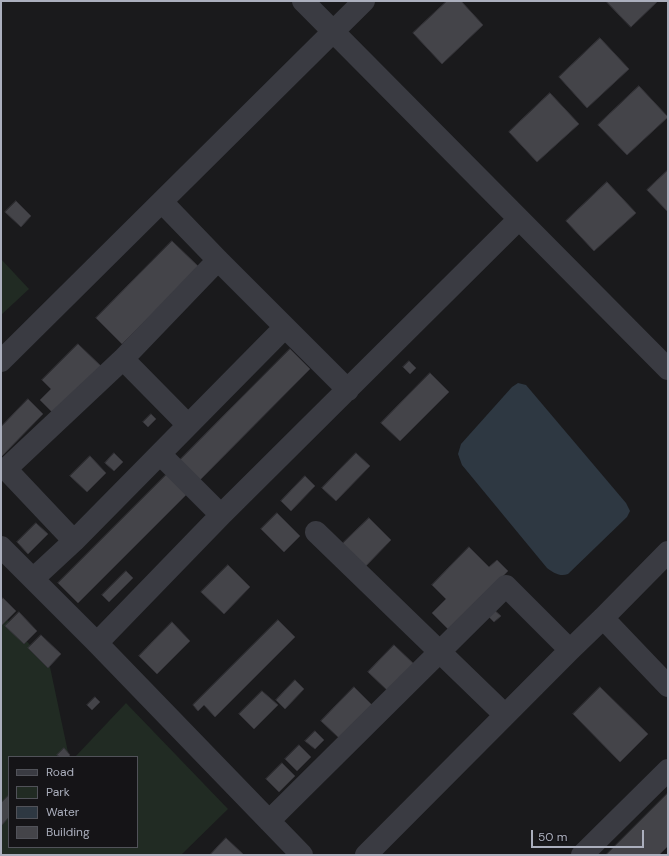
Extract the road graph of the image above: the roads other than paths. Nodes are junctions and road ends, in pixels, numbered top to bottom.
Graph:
1 (304, 1) edge
2 (364, 1) edge
3 (333, 32) junction
4 (162, 202) junction
5 (519, 219) junction
6 (218, 260) junction
7 (285, 327) junction
8 (123, 359) junction
9 (1, 361) edge
10 (668, 369) edge
11 (348, 390) junction
12 (188, 425) junction
13 (160, 454) junction
14 (221, 515) junction
15 (316, 532) dead end
16 (74, 541) junction
17 (1, 547) edge
18 (668, 552) edge
19 (33, 579) junction
20 (603, 618) junction
21 (97, 643) junction
22 (570, 650) junction
23 (440, 652) junction
24 (668, 686) edge
25 (505, 715) junction
26 (668, 770) edge
27 (269, 821) junction
28 (302, 855) edge
29 (366, 855) edge
30 (582, 855) edge

1 - 3 street
2 - 3 street
3 - 4 street
3 - 5 street
4 - 6 street
4 - 9 street
5 - 10 street
5 - 11 street
6 - 7 street
6 - 8 street
7 - 11 street
7 - 12 street
8 - 12 street
8 - 16 street
11 - 14 street
12 - 13 street
13 - 14 street
13 - 16 street
14 - 21 street
15 - 23 street
16 - 19 street
17 - 19 street
18 - 20 street
19 - 21 street
20 - 22 street
20 - 24 street
21 - 27 street
22 - 23 street
22 - 25 street
23 - 25 street
23 - 27 street
25 - 29 street
26 - 30 street
27 - 28 street

